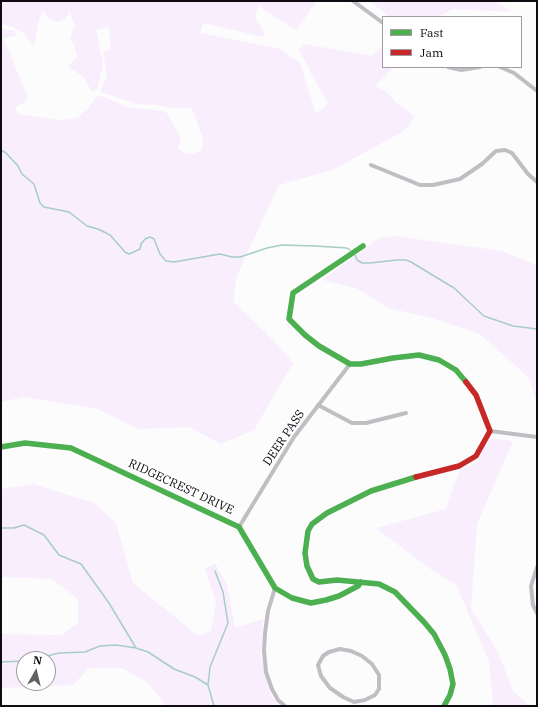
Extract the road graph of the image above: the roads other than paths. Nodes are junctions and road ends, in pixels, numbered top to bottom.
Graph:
1 (353, 1) edge
2 (382, 22) edge
3 (452, 68) edge
4 (474, 68) edge
5 (502, 68) edge
6 (537, 91) edge
7 (371, 166) dead end
8 (537, 182) edge
9 (363, 246) dead end
10 (350, 364) junction
11 (318, 405) junction
12 (406, 413) dead end
13 (490, 431) junction
14 (537, 437) edge
15 (1, 447) edge
16 (239, 527) junction
17 (537, 567) edge
18 (361, 582) junction
19 (275, 588) junction
20 (537, 613) edge
21 (355, 704) edge
22 (285, 706) edge
23 (444, 706) edge

1 - 2 street
3 - 4 street
5 - 6 street
7 - 8 street
9 - 10 street
10 - 11 street, DEER PASS
10 - 13 street
11 - 12 street
11 - 16 street, DEER PASS
13 - 14 street
13 - 18 street
15 - 16 street, RIDGECREST DRIVE
16 - 19 street, RIDGECREST DRIVE
17 - 20 street
18 - 19 street, RIDGECREST DRIVE
18 - 23 street
19 - 22 street
21 - 21 street

